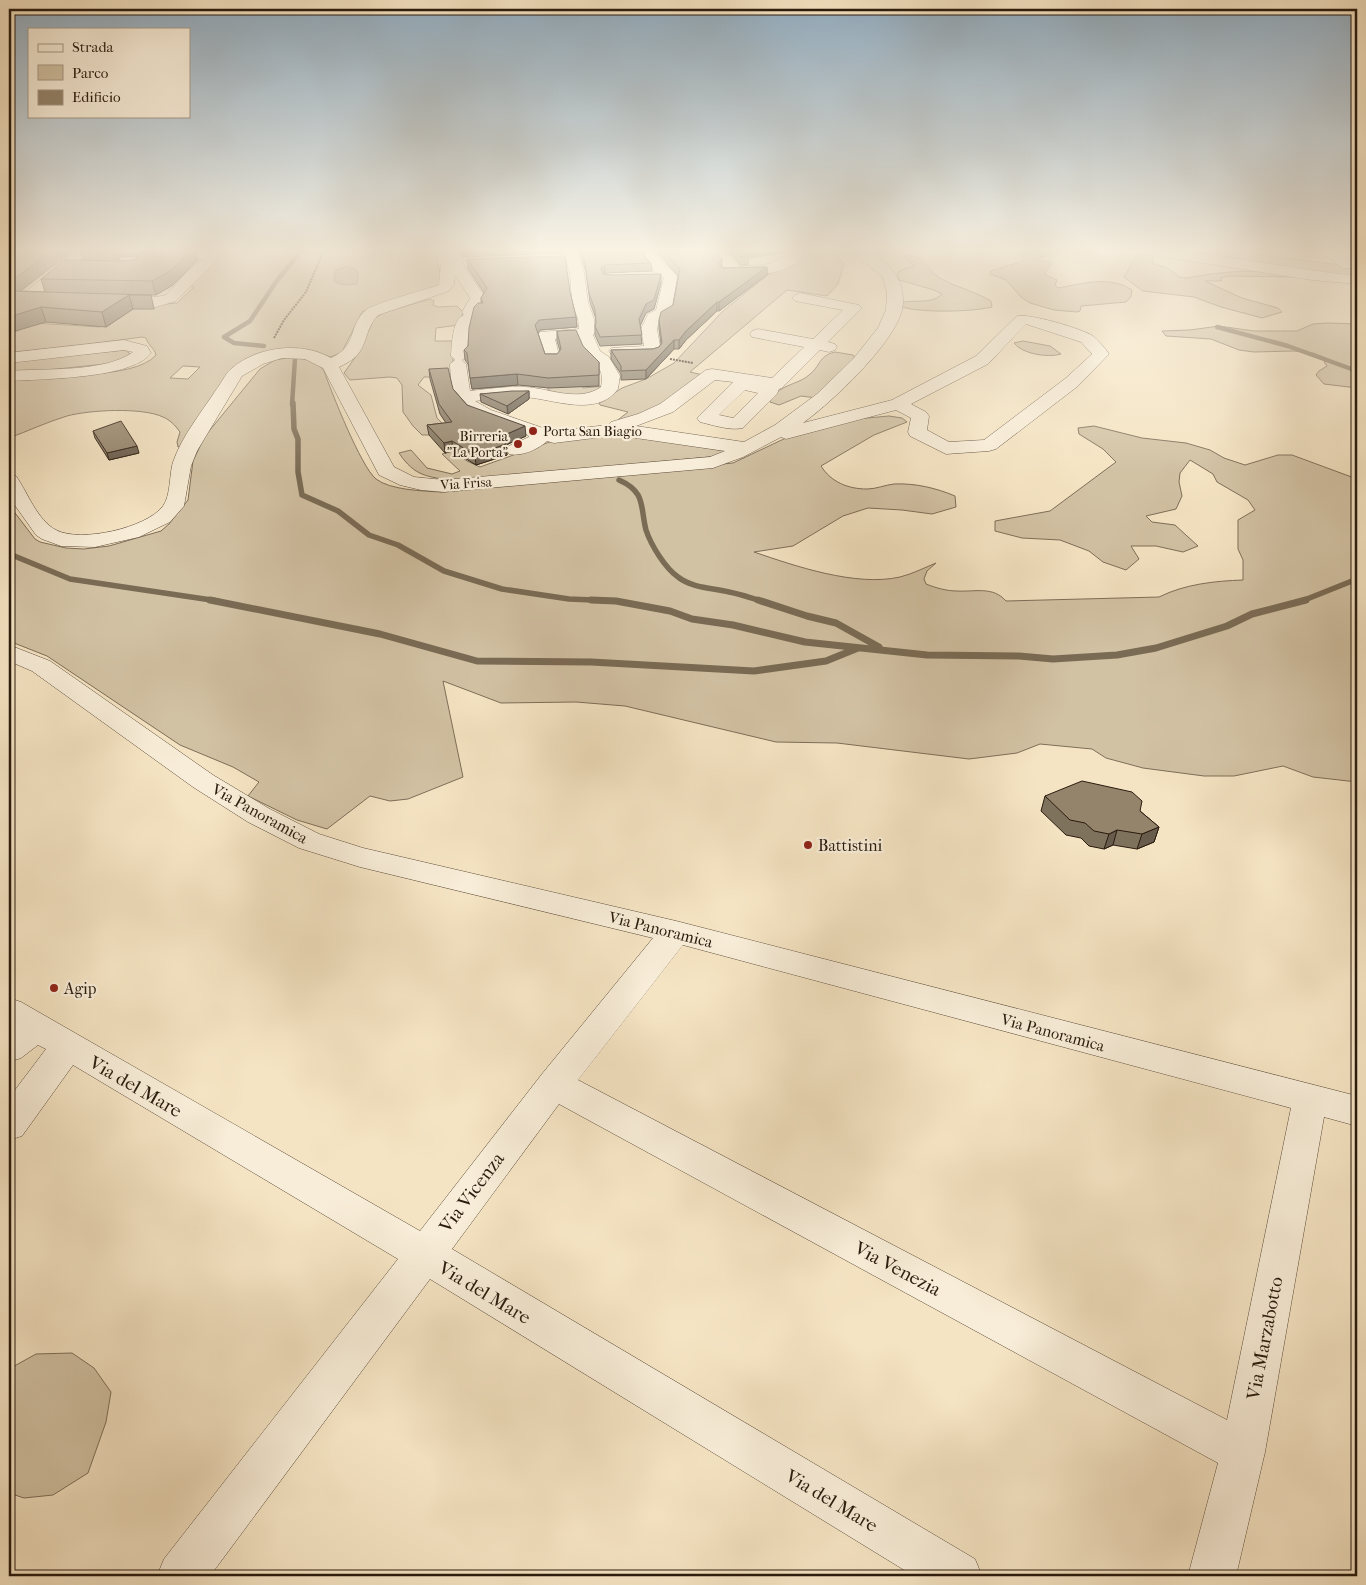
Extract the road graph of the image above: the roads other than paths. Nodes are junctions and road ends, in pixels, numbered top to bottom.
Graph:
1 (365, 324) edge
2 (465, 324) edge
3 (586, 324) edge
4 (651, 324) edge
5 (841, 324) edge
6 (886, 324) edge
7 (1018, 324) edge
8 (1045, 324) edge
9 (856, 327) dead end
10 (585, 334) junction
11 (758, 334) dead end
12 (302, 337) dead end
13 (334, 344) dead end
14 (823, 346) junction
15 (270, 356) junction
16 (9, 358) edge
17 (598, 358) junction
18 (552, 359) edge
19 (337, 361) junction
20 (9, 376) edge
21 (794, 392) dead end
22 (463, 397) junction
23 (898, 404) junction
24 (786, 408) dead end
25 (594, 432) junction
26 (540, 433) junction
27 (758, 442) junction
28 (516, 450) dead end
29 (9, 480) edge
30 (9, 652) edge
31 (676, 932) junction
32 (30, 1034) edge
33 (554, 1084) junction
34 (1310, 1099) junction
35 (1357, 1111) edge
36 (9, 1125) edge
37 (424, 1255) junction
38 (1243, 1452) junction
39 (181, 1576) edge
40 (958, 1576) edge
41 (1212, 1576) edge

1 - 19 street
2 - 22 street
3 - 10 street
4 - 17 street
5 - 14 street
6 - 27 street, Via Frisa
7 - 23 street
8 - 23 street
9 - 14 street
10 - 17 street
10 - 18 street
11 - 14 street
12 - 15 street
13 - 19 street, Via Frisa
14 - 21 street
14 - 25 street
15 - 19 street
15 - 29 street
16 - 20 street
17 - 22 street
19 - 27 street, Via Frisa
22 - 26 street
23 - 27 street
24 - 27 street
25 - 26 street
25 - 27 street
26 - 28 street
30 - 31 street, Via Panoramica
31 - 33 street, Via Vicenza
31 - 34 street, Via Panoramica
32 - 36 street
32 - 37 street, Via del Mare
33 - 37 street, Via Vicenza
33 - 38 street, Via Venezia
34 - 35 street, Via Panoramica
34 - 38 street, Via Marzabotto
37 - 39 street, Via Vicenza
37 - 40 street, Via del Mare
38 - 41 street, Via Marzabotto

